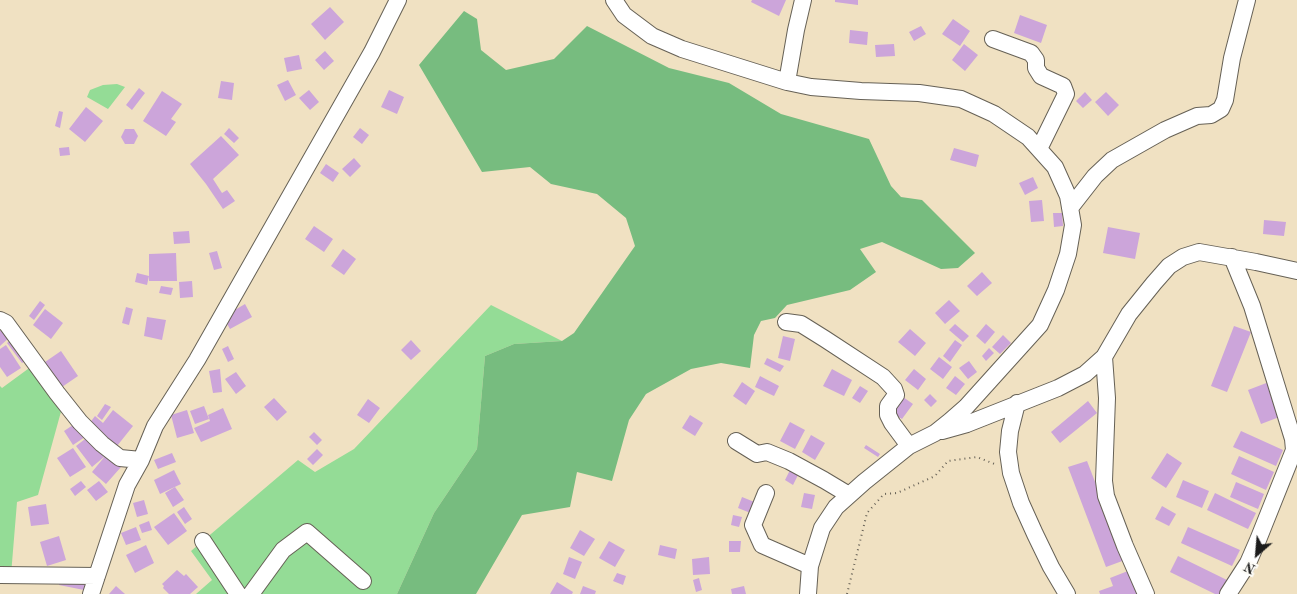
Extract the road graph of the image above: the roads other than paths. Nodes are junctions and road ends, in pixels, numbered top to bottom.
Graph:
1 (398, 0) edge
2 (614, 0) edge
3 (803, 0) edge
4 (1247, 0) edge
5 (993, 39) dead end
6 (787, 82) junction
7 (1039, 149) junction
8 (1070, 208) junction
9 (1232, 258) junction
10 (1297, 271) edge
11 (0, 320) edge
12 (786, 322) dead end
13 (1104, 357) junction
14 (1017, 403) junction
15 (935, 433) junction
16 (736, 441) dead end
17 (909, 446) junction
18 (141, 460) junction
19 (766, 493) dead end
20 (849, 495) junction
21 (202, 541) dead end
22 (810, 566) junction
23 (0, 575) edge
24 (97, 576) junction
25 (364, 581) dead end
26 (91, 594) edge
27 (238, 594) edge
28 (251, 594) edge
29 (808, 594) edge
30 (1068, 594) edge
31 (1146, 594) edge
32 (1228, 594) edge

1 - 18 street
2 - 6 street
3 - 6 street
4 - 8 street
5 - 7 street
6 - 7 street
7 - 8 street
8 - 15 street
9 - 10 street
9 - 13 street
9 - 32 street
11 - 18 street
12 - 17 street
13 - 14 street
13 - 31 street
14 - 15 street
14 - 30 street
15 - 17 street
16 - 20 street
17 - 20 street
18 - 24 street
19 - 22 street
20 - 22 street
21 - 27 street
22 - 29 street
23 - 24 street
24 - 26 street
25 - 28 street

